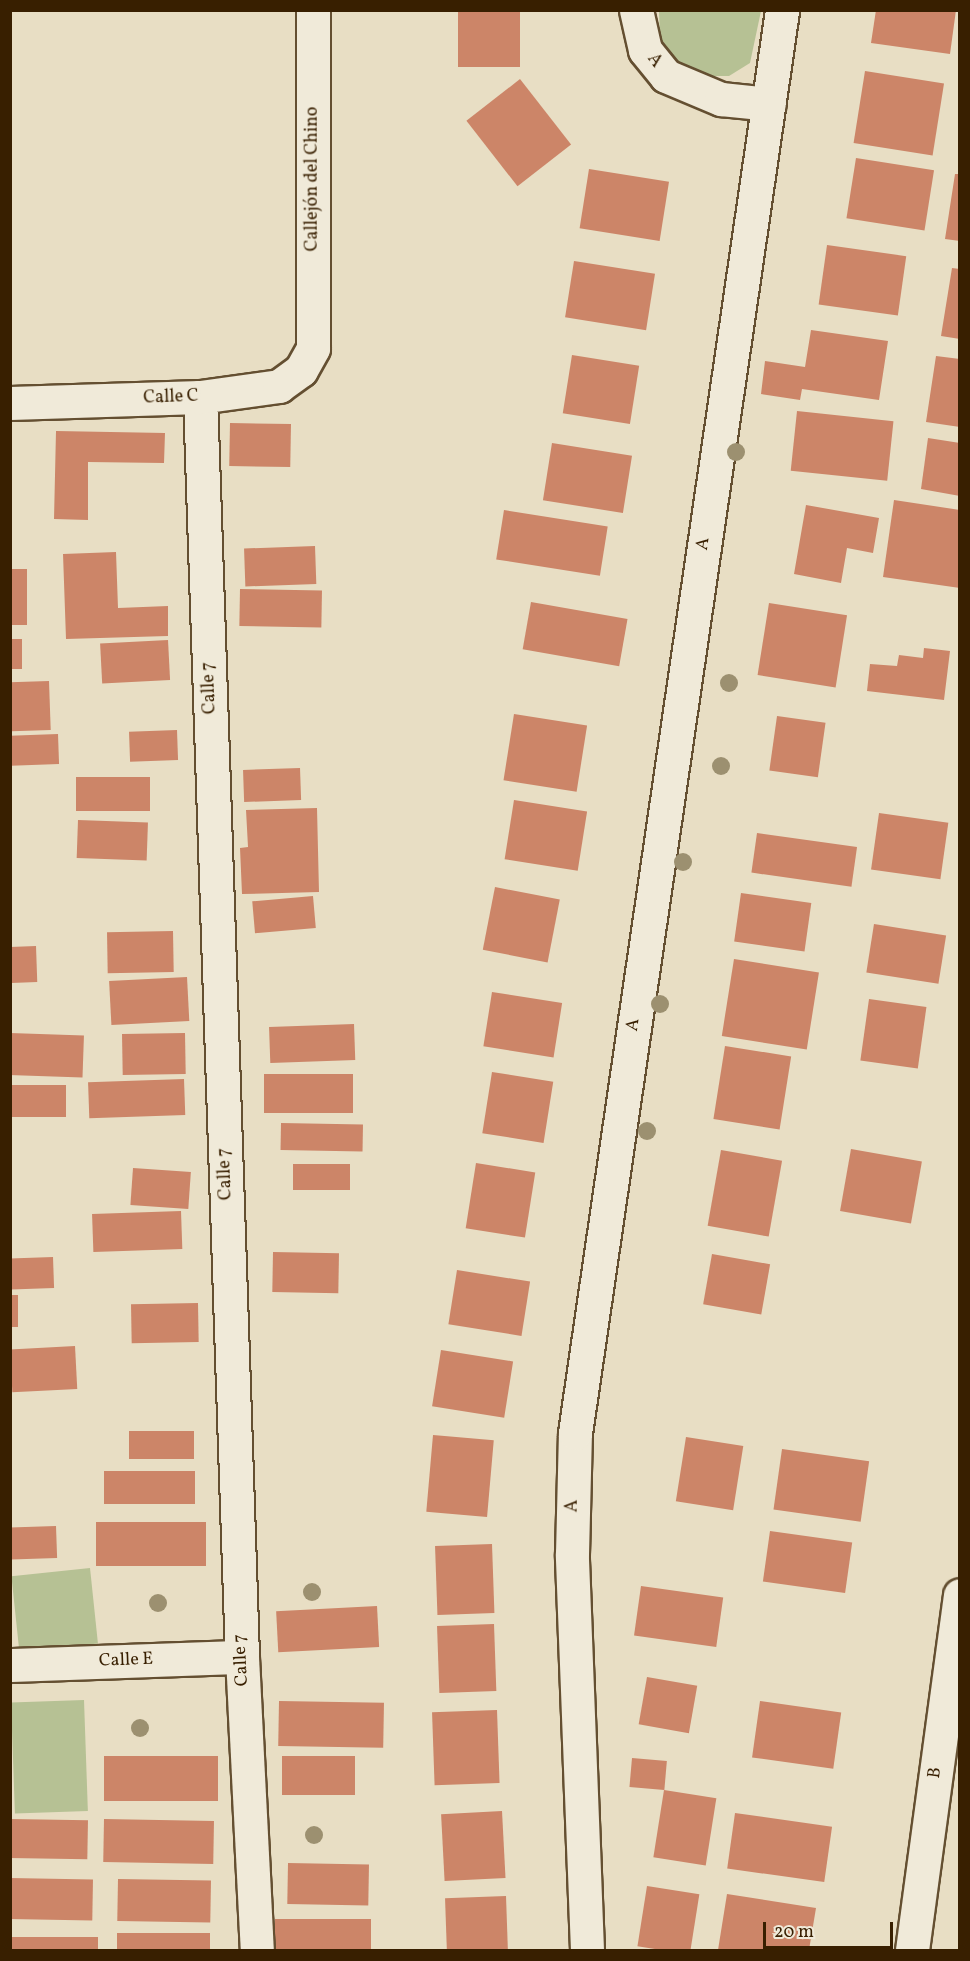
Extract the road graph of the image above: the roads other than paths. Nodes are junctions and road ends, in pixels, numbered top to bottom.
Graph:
1 (313, 10) edge
2 (636, 10) edge
3 (782, 10) edge
4 (769, 104) junction
5 (313, 348) joint
6 (200, 397) junction
7 (10, 403) edge
8 (960, 1595) edge
9 (242, 1657) junction
10 (10, 1665) edge
11 (257, 1950) edge
12 (587, 1950) edge
13 (912, 1950) edge

1 - 5 street, Callejón del Chino
2 - 4 street, A
3 - 4 street, A
4 - 12 street, A
5 - 6 street, Calle C
6 - 7 street, Calle C
6 - 9 street, Calle 7
8 - 13 street, B
9 - 10 street, Calle E
9 - 11 street, Calle 7

